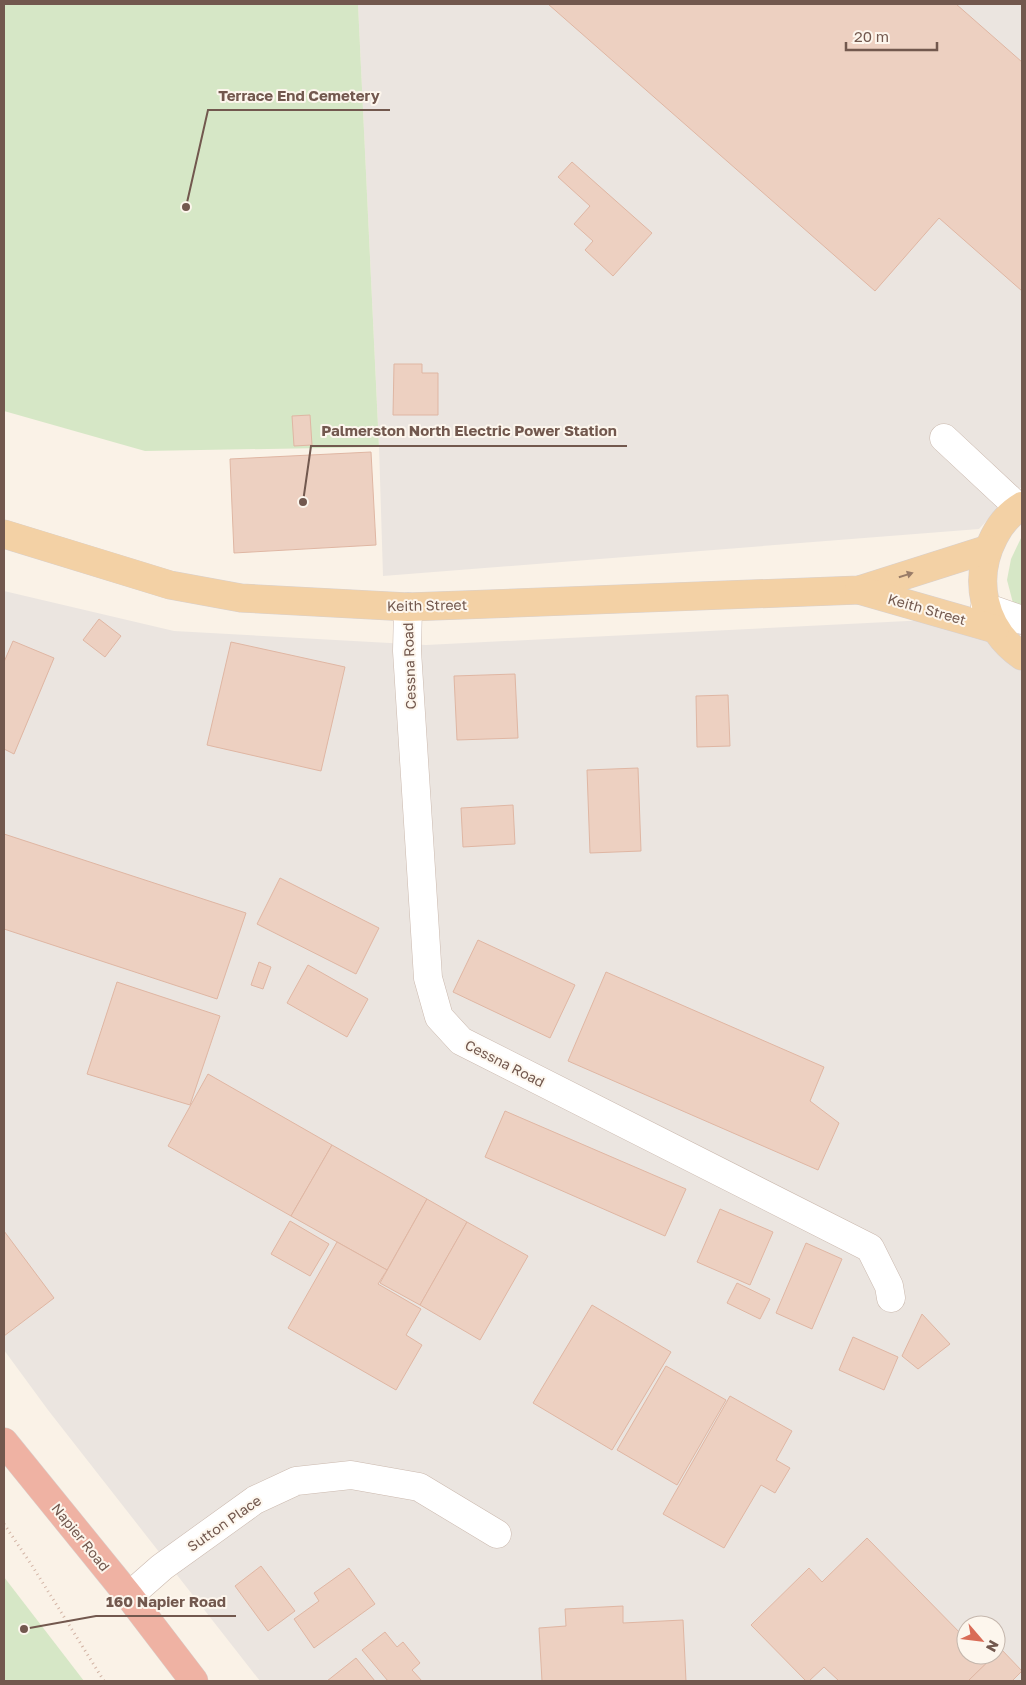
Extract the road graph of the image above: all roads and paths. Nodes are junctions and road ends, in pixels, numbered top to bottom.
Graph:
1 (944, 438) dead end
2 (1020, 511) edge
3 (4, 534) edge
4 (988, 549) junction
5 (859, 590) junction
6 (408, 607) junction
7 (990, 618) junction
8 (1022, 620) edge
9 (1022, 656) edge
10 (891, 1298) dead end
11 (4, 1442) edge
12 (4, 1524) edge
13 (498, 1534) dead end
14 (129, 1596) junction
15 (104, 1681) edge
16 (194, 1681) edge

1 - 2 street
2 - 4 main road
3 - 6 main road, Keith Street
5 -> 4 main road, Keith Street
4 - 7 main road
5 - 6 main road, Keith Street
5 - 7 main road, Keith Street
6 - 10 street, Cessna Road
7 - 8 street
7 - 9 main road
11 - 14 highway, Napier Road
12 - 15 path
13 - 14 street, Sutton Place
14 - 16 highway, Napier Road

